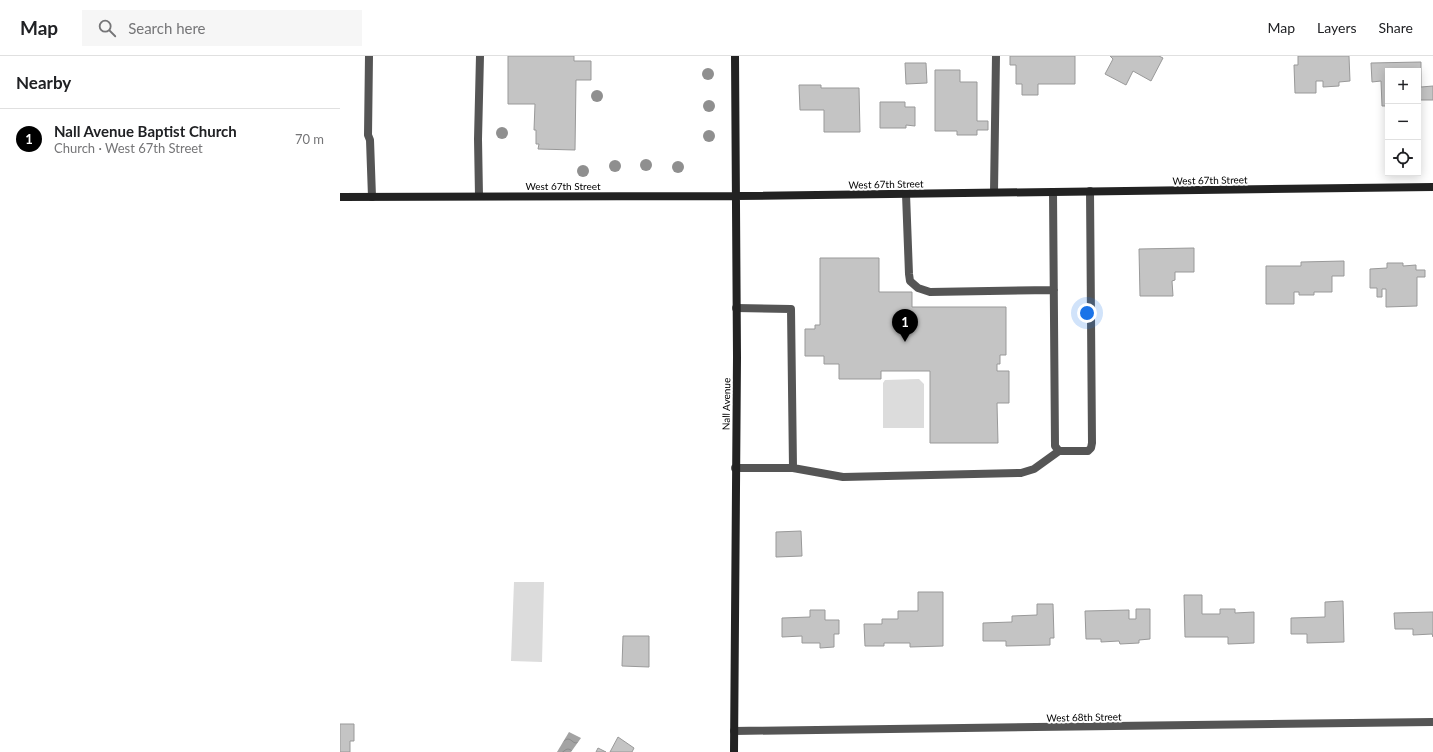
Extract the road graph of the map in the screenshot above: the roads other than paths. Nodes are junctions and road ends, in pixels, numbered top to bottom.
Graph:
1 (369, 56) edge
2 (480, 56) edge
3 (736, 56) edge
4 (996, 56) edge
5 (1433, 187) edge
6 (1090, 191) junction
7 (994, 192) junction
8 (1053, 192) junction
9 (906, 194) junction
10 (340, 196) edge
11 (479, 196) junction
12 (735, 196) junction
13 (372, 197) junction
14 (1054, 290) junction
15 (736, 308) junction
16 (1057, 448) junction
17 (735, 468) junction
18 (792, 468) junction
19 (1433, 722) edge
20 (734, 731) junction
21 (734, 752) edge

1 - 13 street
2 - 11 street
3 - 12 street, Nall Avenue
4 - 7 street
5 - 6 street, West 67th Street
6 - 8 street, West 67th Street
6 - 16 street
7 - 8 street, West 67th Street
7 - 9 street, West 67th Street
8 - 14 street
9 - 12 street, West 67th Street
9 - 14 street
10 - 13 street, West 67th Street
11 - 12 street, West 67th Street
11 - 13 street, West 67th Street
12 - 15 street, Nall Avenue
14 - 16 street
15 - 17 street, Nall Avenue
15 - 18 street
16 - 18 street
17 - 18 street
17 - 20 street, Nall Avenue
19 - 20 street, West 68th Street
20 - 21 street, Nall Avenue

